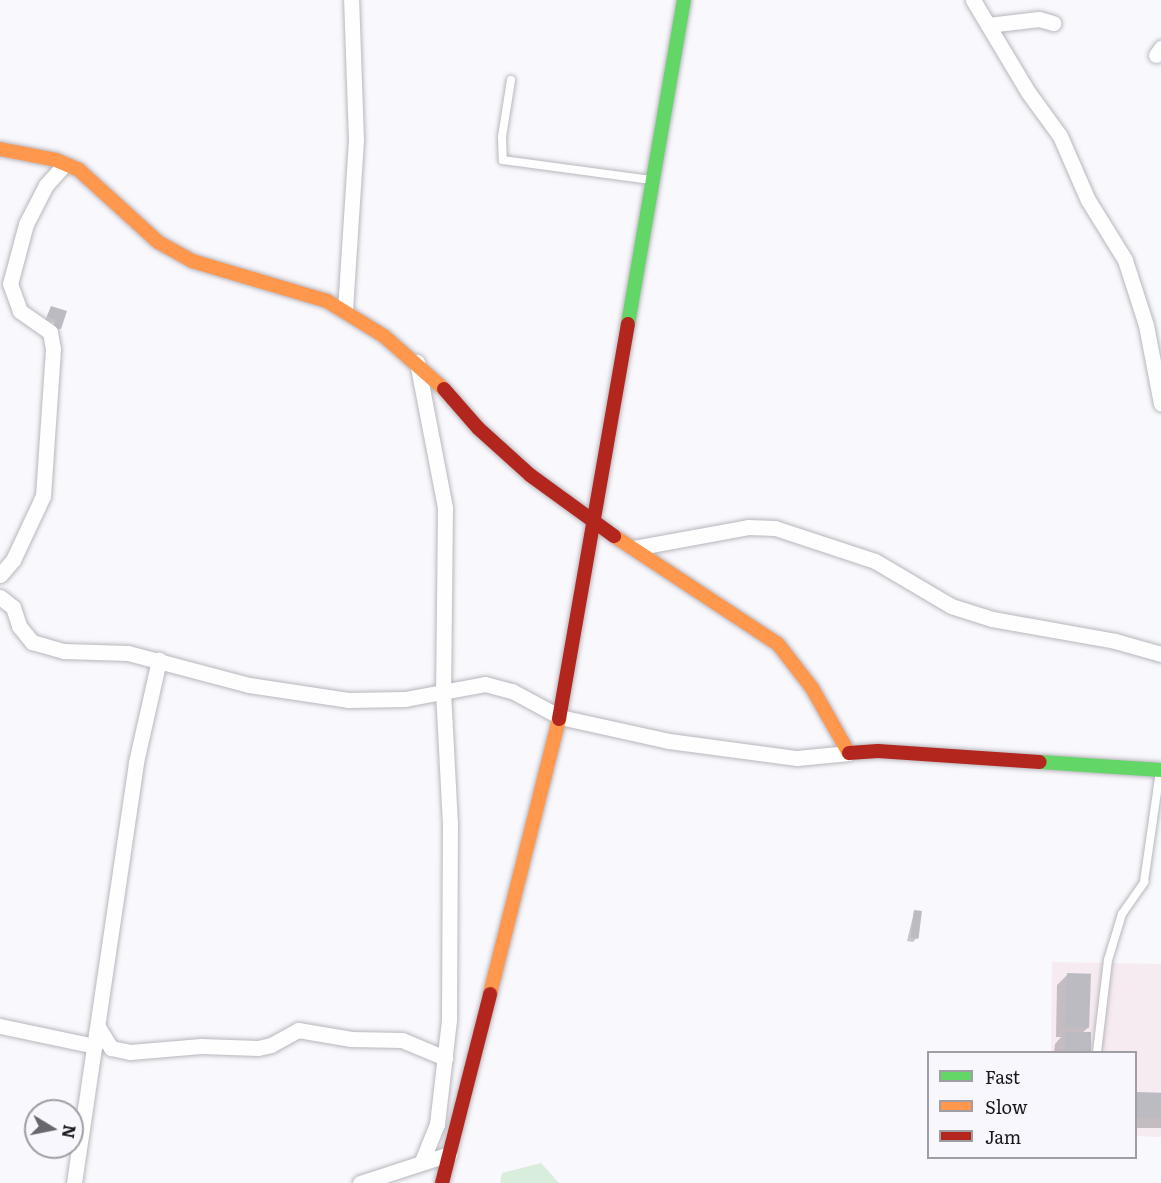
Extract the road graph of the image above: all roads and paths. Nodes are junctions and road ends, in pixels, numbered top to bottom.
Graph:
1 (351, 0) edge
2 (684, 0) edge
3 (973, 0) edge
4 (1053, 22) dead end
5 (988, 25) junction
6 (511, 80) dead end
7 (0, 148) edge
8 (65, 164) junction
9 (652, 181) junction
10 (345, 310) junction
11 (417, 362) junction
12 (1161, 404) edge
13 (594, 521) junction
14 (634, 548) junction
15 (0, 575) edge
16 (0, 597) edge
17 (1161, 654) edge
18 (159, 660) junction
19 (443, 691) junction
20 (560, 717) junction
21 (849, 753) junction
22 (1161, 770) edge
23 (0, 1026) edge
24 (98, 1027) junction
25 (95, 1046) junction
26 (1097, 1051) edge
27 (445, 1058) junction
28 (449, 1154) junction
29 (423, 1161) junction
30 (74, 1183) edge
31 (360, 1183) edge
32 (442, 1183) edge

1 - 10 street
2 - 9 street
3 - 5 street
4 - 5 street
5 - 12 street
6 - 9 lane
7 - 8 street
8 - 10 street
8 - 15 street
9 - 13 street
10 - 11 street
11 - 13 street
11 - 19 street
13 - 14 street
13 - 20 street
14 - 17 street
14 - 21 street
16 - 18 street
18 - 19 street
18 - 24 street
19 - 20 street
19 - 27 street
20 - 21 street
20 - 28 street
21 - 22 street
22 - 26 lane
23 - 25 street
24 - 25 street
24 - 27 street
25 - 30 street
27 - 29 street
28 - 29 street
28 - 32 street
29 - 31 street

